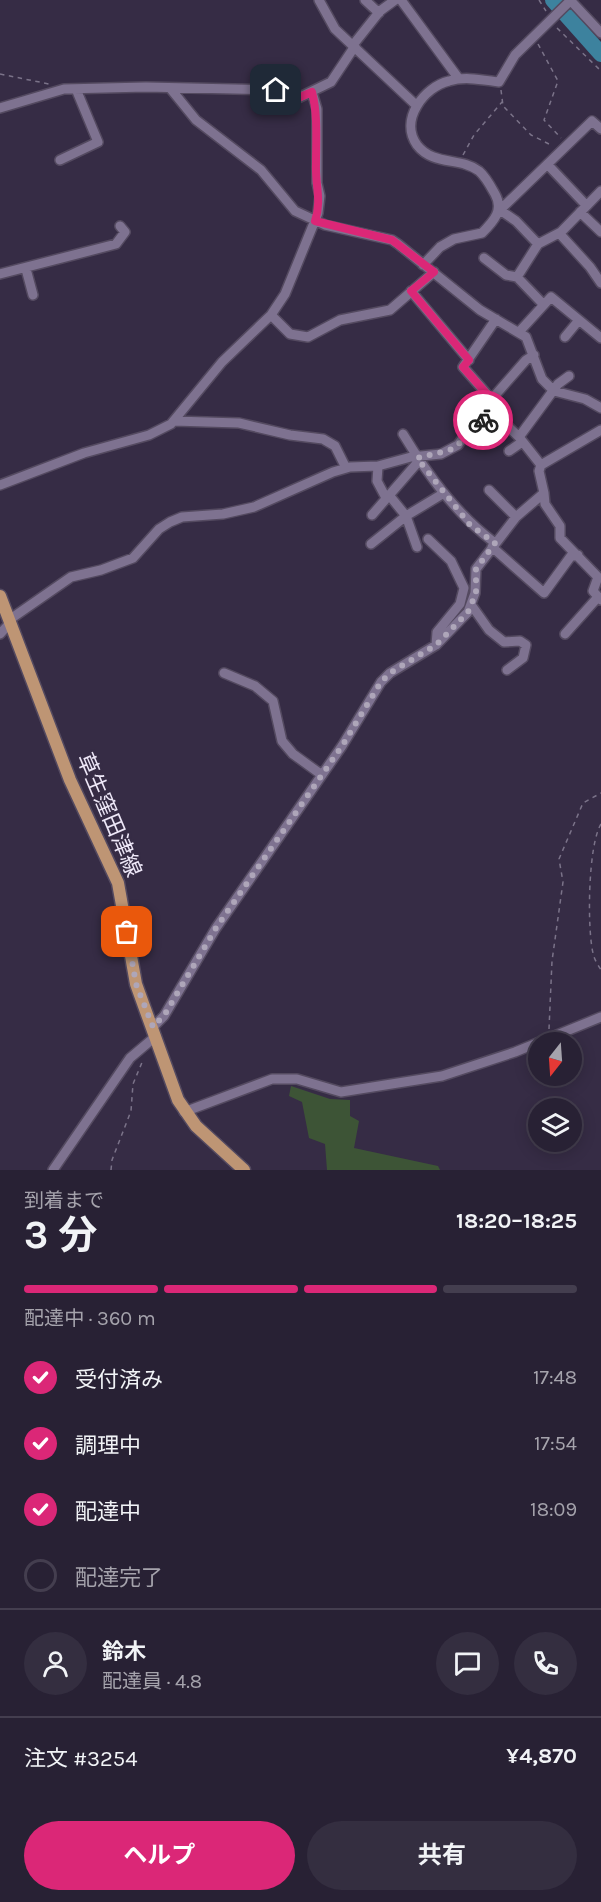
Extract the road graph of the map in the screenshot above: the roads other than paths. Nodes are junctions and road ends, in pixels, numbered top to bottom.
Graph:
1 (319, 0) edge
2 (365, 0) edge
3 (395, 0) edge
4 (400, 0) edge
5 (569, 1) edge
6 (379, 13) junction
7 (601, 33) edge
8 (354, 46) junction
9 (459, 79) junction
10 (170, 88) junction
11 (76, 89) junction
12 (312, 92) junction
13 (417, 106) junction
14 (0, 108) edge
15 (601, 129) edge
16 (60, 160) dead end
17 (548, 165) junction
18 (601, 191) edge
19 (583, 209) junction
20 (500, 210) junction
21 (315, 221) junction
22 (120, 226) dead end
23 (601, 232) edge
24 (559, 233) junction
25 (538, 244) junction
26 (484, 258) dead end
27 (423, 265) junction
28 (26, 269) junction
29 (434, 272) junction
30 (0, 274) edge
31 (517, 277) junction
32 (601, 283) edge
33 (411, 291) junction
34 (33, 295) dead end
35 (543, 304) junction
36 (271, 315) junction
37 (496, 319) junction
38 (579, 320) junction
39 (519, 332) junction
40 (565, 337) dead end
41 (601, 338) edge
42 (534, 355) junction
43 (469, 360) junction
44 (569, 376) dead end
45 (554, 391) junction
46 (490, 401) junction
47 (601, 408) edge
48 (495, 413) junction
49 (174, 421) junction
50 (601, 430) edge
51 (403, 434) dead end
52 (520, 439) junction
53 (509, 451) dead end
54 (418, 460) junction
55 (541, 465) junction
56 (378, 466) junction
57 (346, 468) junction
58 (0, 484) edge
59 (489, 490) dead end
60 (444, 493) junction
61 (544, 493) junction
62 (387, 496) junction
63 (372, 515) dead end
64 (406, 516) junction
65 (516, 517) junction
66 (428, 539) dead end
67 (371, 544) dead end
68 (493, 545) junction
69 (417, 547) dead end
70 (578, 555) junction
71 (0, 596) edge
72 (599, 599) edge
73 (472, 606) junction
74 (10, 621) junction
75 (0, 633) edge
76 (566, 634) dead end
77 (436, 645) junction
78 (507, 670) dead end
79 (224, 673) dead end
80 (322, 775) junction
81 (601, 1017) edge
82 (153, 1034) junction
83 (184, 1112) junction
84 (53, 1170) edge
85 (244, 1170) edge

1 - 8 street
2 - 6 street
3 - 6 street
4 - 9 street
5 - 7 street
5 - 9 street
6 - 8 street
8 - 12 street
8 - 13 street
9 - 13 street
10 - 11 street
10 - 12 street
10 - 21 street
11 - 14 street
11 - 16 street
12 - 21 street
13 - 20 street
15 - 17 street
17 - 19 street
17 - 20 street
18 - 19 street
19 - 23 street
19 - 24 street
20 - 25 street
20 - 27 street
21 - 27 street
21 - 36 street
22 - 28 street
24 - 25 street
24 - 32 street
25 - 31 street
26 - 31 street
27 - 29 street
28 - 30 street
28 - 34 street
29 - 33 street
29 - 37 street
31 - 35 street
33 - 36 street
33 - 43 street
35 - 38 street
35 - 39 street
36 - 49 street
37 - 39 street
37 - 43 street
38 - 40 street
38 - 41 street
39 - 42 street
42 - 45 street
42 - 46 street
43 - 46 street
44 - 45 street
45 - 47 street
45 - 52 street
46 - 48 street
48 - 52 street
48 - 54 street
49 - 57 street
49 - 58 street
50 - 55 street
51 - 54 street
52 - 53 street
52 - 55 street
54 - 56 street
54 - 60 street
54 - 62 street
55 - 61 street
56 - 57 street
56 - 62 street
57 - 74 street
59 - 65 street
60 - 64 street
60 - 68 street
61 - 65 street
61 - 70 street
62 - 63 street
62 - 64 street
64 - 67 street
64 - 69 street
65 - 68 street
66 - 77 street
68 - 70 street
68 - 73 street
70 - 72 street
71 - 74 main road, 草生窪田津線
72 - 76 street
73 - 77 street
73 - 78 street
74 - 75 street
74 - 82 main road, 草生窪田津線
77 - 80 street
79 - 80 street
80 - 82 street
81 - 83 street
82 - 83 main road, 草生窪田津線
82 - 84 street
83 - 85 main road, 草生窪田津線

